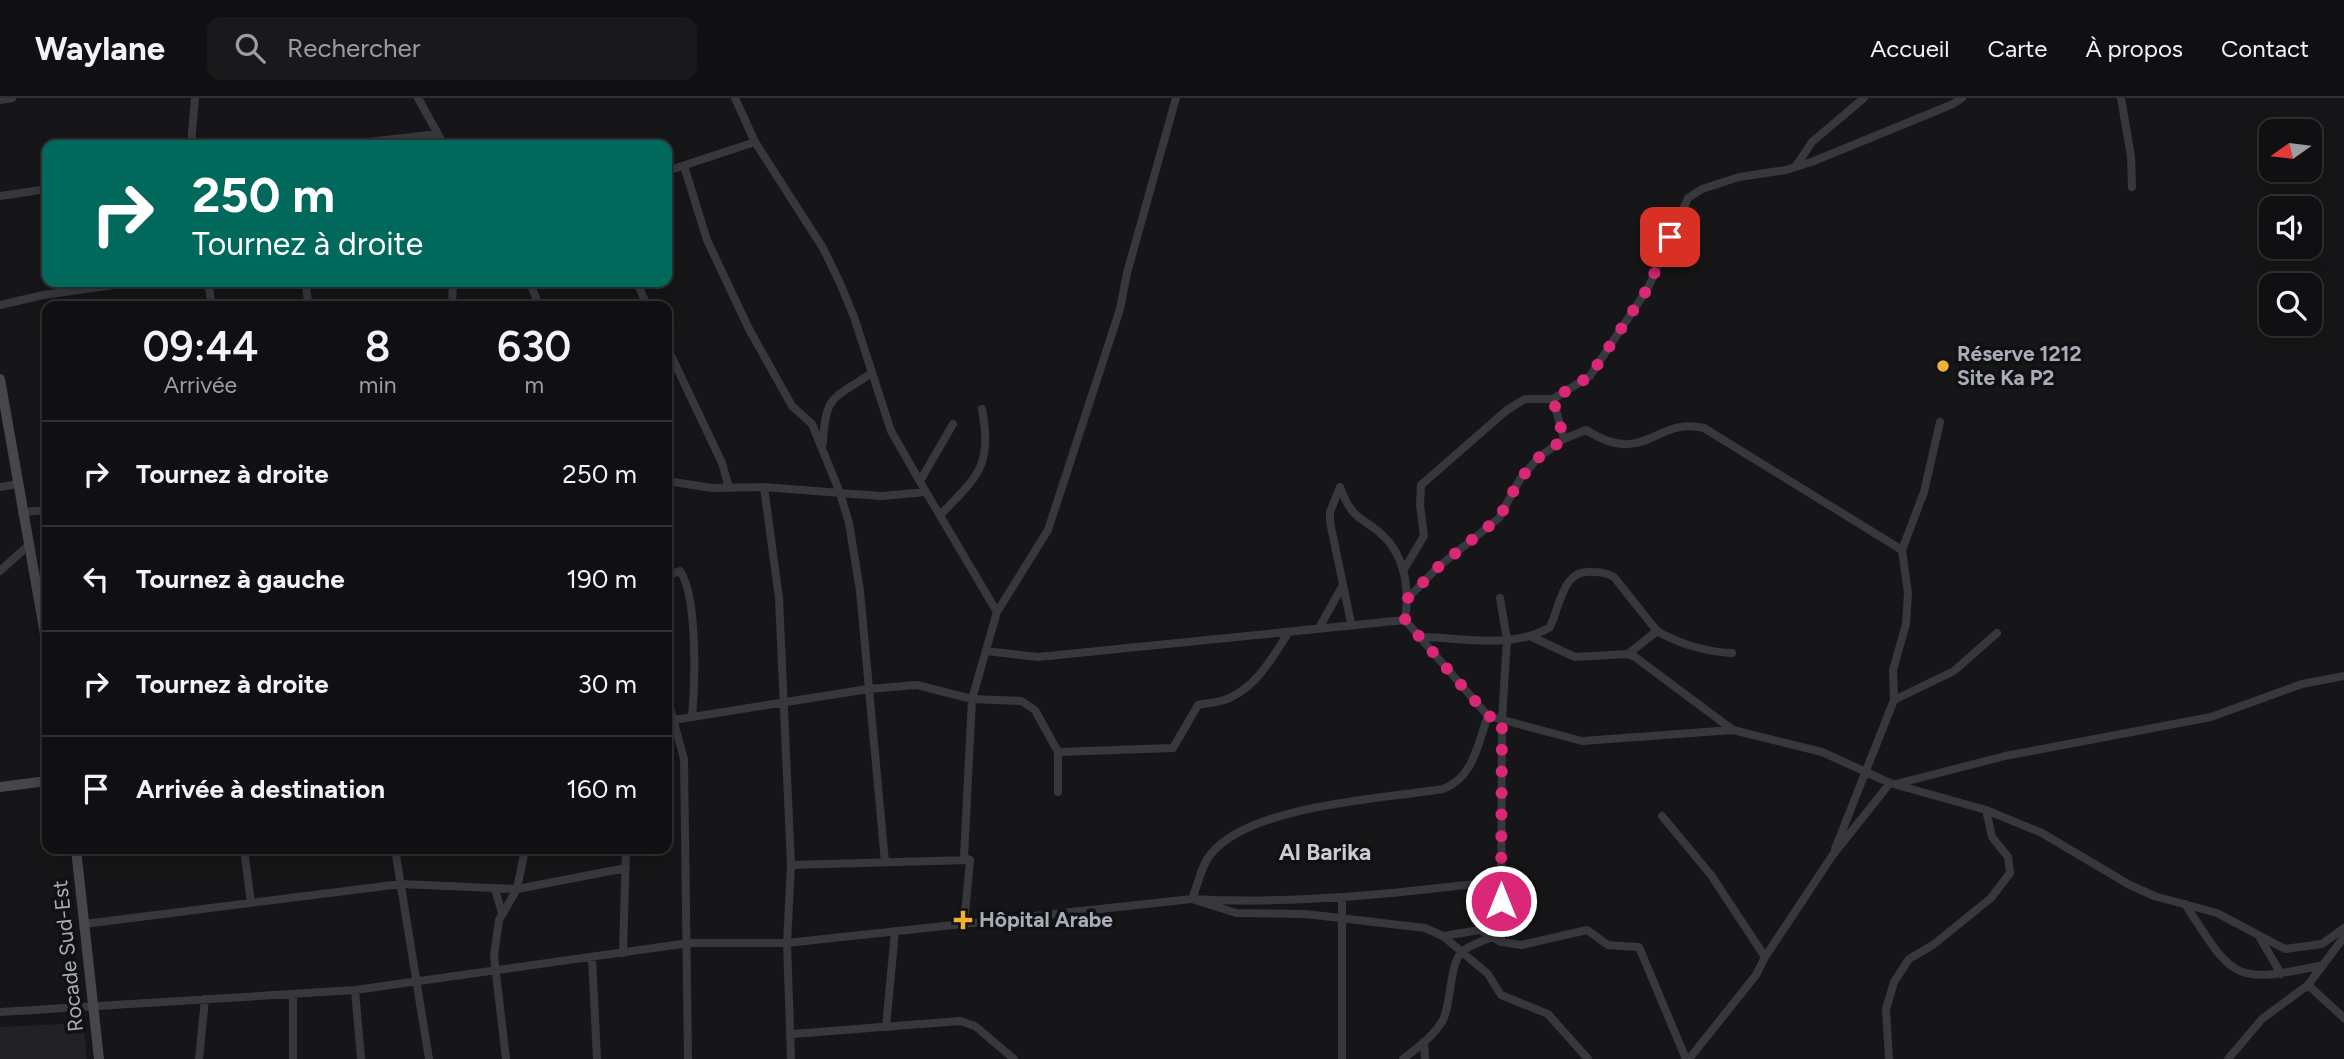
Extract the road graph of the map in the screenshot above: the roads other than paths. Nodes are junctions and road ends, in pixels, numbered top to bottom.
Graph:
1 (12, 98) edge
2 (195, 98) edge
3 (735, 98) edge
4 (1176, 98) edge
5 (1864, 98) edge
6 (1962, 98) edge
7 (2121, 98) edge
8 (0, 100) edge
9 (423, 101) edge
10 (438, 134) junction
11 (191, 140) edge
12 (385, 140) edge
13 (441, 140) edge
14 (755, 142) junction
15 (684, 166) junction
16 (1796, 166) junction
17 (672, 170) edge
18 (2132, 187) dead end
19 (42, 191) edge
20 (0, 196) edge
21 (100, 287) edge
22 (0, 305) edge
23 (672, 358) edge
24 (870, 374) junction
25 (0, 379) edge
26 (1553, 399) junction
27 (2, 402) edge
28 (982, 409) dead end
29 (1940, 422) dead end
30 (953, 424) dead end
31 (1564, 439) junction
32 (822, 449) junction
33 (920, 481) junction
34 (672, 482) edge
35 (17, 484) junction
36 (0, 487) edge
37 (764, 487) junction
38 (729, 488) junction
39 (926, 492) junction
40 (840, 494) junction
41 (42, 510) edge
42 (22, 512) junction
43 (941, 514) junction
44 (30, 544) junction
45 (1902, 550) junction
46 (0, 571) edge
47 (1404, 571) junction
48 (672, 574) edge
49 (1343, 585) junction
50 (1408, 598) junction
51 (1500, 598) dead end
52 (42, 607) edge
53 (997, 612) junction
54 (1405, 620) junction
55 (1352, 623) junction
56 (1319, 628) junction
57 (1657, 631) junction
58 (1288, 633) junction
59 (1997, 633) dead end
60 (1423, 637) junction
61 (1532, 637) junction
62 (1507, 639) junction
63 (986, 651) junction
64 (1732, 653) dead end
65 (1628, 654) junction
66 (2344, 676) edge
67 (868, 689) junction
68 (972, 699) junction
69 (1894, 700) junction
70 (782, 703) junction
71 (1488, 716) junction
72 (692, 718) junction
73 (1502, 719) junction
74 (672, 721) edge
75 (672, 727) edge
76 (1734, 730) junction
77 (1058, 752) junction
78 (1863, 771) junction
79 (42, 782) edge
80 (1893, 784) junction
81 (0, 787) edge
82 (1058, 792) dead end
83 (1986, 810) junction
84 (1662, 816) dead end
85 (77, 854) edge
86 (245, 854) edge
87 (396, 854) edge
88 (524, 854) edge
89 (626, 854) edge
90 (1832, 856) junction
91 (970, 860) junction
92 (885, 862) junction
93 (792, 865) junction
94 (626, 868) junction
95 (1501, 881) junction
96 (401, 884) junction
97 (495, 889) junction
98 (517, 889) junction
99 (1342, 898) junction
100 (1192, 899) junction
101 (251, 903) junction
102 (2185, 904) junction
103 (502, 913) junction
104 (1342, 916) junction
105 (84, 924) junction
106 (964, 924) junction
107 (2344, 928) edge
108 (895, 931) junction
109 (1443, 936) junction
110 (2344, 937) edge
111 (2260, 938) junction
112 (1497, 939) junction
113 (689, 943) junction
114 (787, 943) junction
115 (1462, 951) junction
116 (623, 953) junction
117 (592, 957) junction
118 (1765, 957) junction
119 (2323, 965) junction
120 (493, 971) junction
121 (2281, 974) junction
122 (416, 981) junction
123 (2308, 985) junction
124 (355, 990) junction
125 (293, 994) junction
126 (205, 999) junction
127 (93, 1005) junction
128 (0, 1012) edge
129 (2344, 1018) edge
130 (886, 1027) junction
131 (792, 1034) junction
132 (1424, 1042) junction
133 (99, 1059) edge
134 (199, 1059) edge
135 (293, 1059) edge
136 (361, 1059) edge
137 (429, 1059) edge
138 (506, 1059) edge
139 (597, 1059) edge
140 (688, 1059) edge
141 (791, 1059) edge
142 (1014, 1059) edge
143 (1342, 1059) edge
144 (1403, 1059) edge
145 (1425, 1059) edge
146 (1588, 1059) edge
147 (1687, 1059) edge
148 (1889, 1059) edge
149 (2228, 1059) edge

1 - 8 street
2 - 11 street
3 - 14 street
4 - 53 street
5 - 16 street
6 - 16 street
7 - 18 street
9 - 10 street
10 - 12 street
10 - 13 street
14 - 15 street
14 - 24 street
15 - 17 street
15 - 32 street
16 - 26 street
19 - 20 street
21 - 22 street
23 - 38 street
24 - 32 street
24 - 33 street
25 - 27 street
26 - 31 street
26 - 47 street
27 - 35 street
28 - 43 street
29 - 45 street
30 - 33 street
31 - 45 street
31 - 50 street
32 - 40 street
33 - 39 street
34 - 38 street
35 - 36 street
35 - 42 street
37 - 38 street
37 - 40 street
37 - 70 street
39 - 40 street
39 - 43 street
40 - 67 street
41 - 42 street
42 - 44 street
43 - 53 street
44 - 46 street
44 - 52 street
45 - 69 street
47 - 49 street
47 - 50 street
48 - 72 street
49 - 55 street
49 - 56 street
50 - 54 street
51 - 62 street
53 - 63 street
54 - 55 street
54 - 60 street
55 - 56 street
56 - 58 street
57 - 61 street
57 - 64 street
57 - 65 street
58 - 63 street
58 - 77 street
59 - 69 street
60 - 62 street
60 - 71 street
61 - 62 street
61 - 65 street
62 - 73 street
63 - 68 street
65 - 76 street
66 - 80 street
67 - 68 street
67 - 70 street
67 - 92 street
68 - 77 street
68 - 91 street
69 - 78 street
70 - 72 street
70 - 93 street
71 - 73 street
71 - 100 street
72 - 74 street
73 - 76 street
73 - 95 street
75 - 113 street
76 - 78 street
77 - 82 street
78 - 80 street
78 - 90 street
79 - 81 street
80 - 83 street
80 - 90 street
83 - 102 street
83 - 148 street
84 - 118 street
85 - 105 street, Rocade Sud-Est
86 - 101 street
87 - 96 street
88 - 98 street
89 - 94 street
90 - 118 street
91 - 92 street
91 - 106 street
92 - 93 street
93 - 114 street
94 - 98 street
94 - 116 street
95 - 99 street
95 - 112 street
96 - 97 street
96 - 101 street
96 - 122 street
97 - 98 street
97 - 103 street
98 - 103 street
99 - 100 street
99 - 104 street
100 - 104 street
100 - 106 street
101 - 105 street
102 - 111 street
102 - 121 street
103 - 120 street
104 - 109 street
104 - 143 street
105 - 127 street, Rocade Sud-Est
106 - 108 street
107 - 111 street
108 - 114 street
108 - 130 street
109 - 112 street
109 - 115 street
110 - 119 street
111 - 121 street
112 - 115 street
112 - 147 street
113 - 114 street
113 - 116 street
113 - 140 street
114 - 131 street
115 - 132 street
115 - 146 street
116 - 117 street
117 - 120 street
117 - 139 street
118 - 147 street
119 - 121 street
119 - 123 street
120 - 122 street
120 - 138 street
122 - 124 street
122 - 137 street
123 - 129 street
123 - 149 street
124 - 125 street
124 - 136 street
125 - 126 street
125 - 135 street
126 - 127 street
126 - 134 street
127 - 128 street
127 - 133 street, Rocade Sud-Est
130 - 131 street
130 - 142 street
131 - 141 street
132 - 144 street
132 - 145 street

